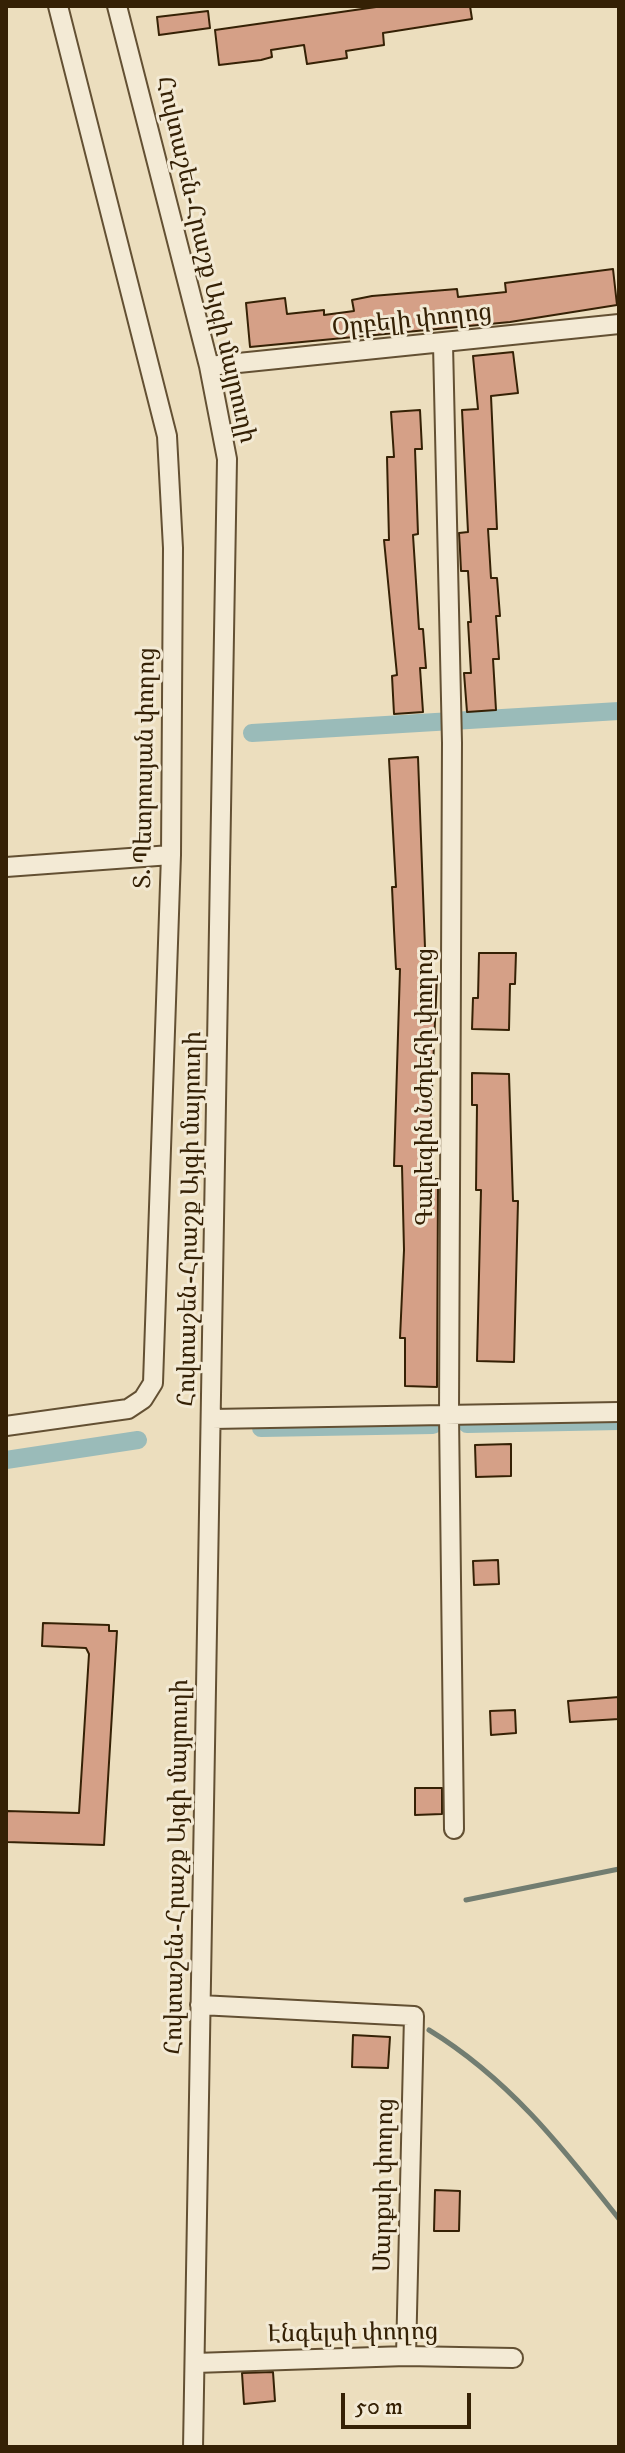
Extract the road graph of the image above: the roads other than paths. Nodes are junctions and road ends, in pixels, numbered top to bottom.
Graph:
1 (58, 6) edge
2 (117, 6) edge
3 (619, 324) edge
4 (443, 344) junction
5 (209, 366) junction
6 (171, 855) junction
7 (6, 867) edge
8 (619, 1412) edge
9 (449, 1414) junction
10 (212, 1419) junction
11 (6, 1426) edge
12 (454, 1829) dead end
13 (200, 2005) junction
14 (406, 2356) junction
15 (513, 2358) dead end
16 (195, 2363) junction
17 (193, 2447) edge

1 - 6 street, Տ. Պետրոսյան փողոց
2 - 5 street, Հովտաշեն-Հրաշք Այգի մայրուղի
3 - 4 street, Օրբելի փողոց
4 - 5 street, Օրբելի փողոց
4 - 9 street, Գարեգին Նժդեհի փողոց
5 - 10 street, Հովտաշեն-Հրաշք Այգի մայրուղի
6 - 7 street
6 - 11 street, Տ. Պետրոսյան փողոց
8 - 9 street
9 - 10 street
9 - 12 street, Գարեգին Նժդեհի փողոց
10 - 13 street, Հովտաշեն-Հրաշք Այգի մայրուղի
13 - 14 street, Մարքսի փողոց
13 - 16 street, Հովտաշեն-Հրաշք Այգի մայրուղի
14 - 15 street, Էնգելսի փողոց
14 - 16 street, Էնգելսի փողոց
16 - 17 street, Հովտաշեն-Հրաշք Այգի մայրուղի

